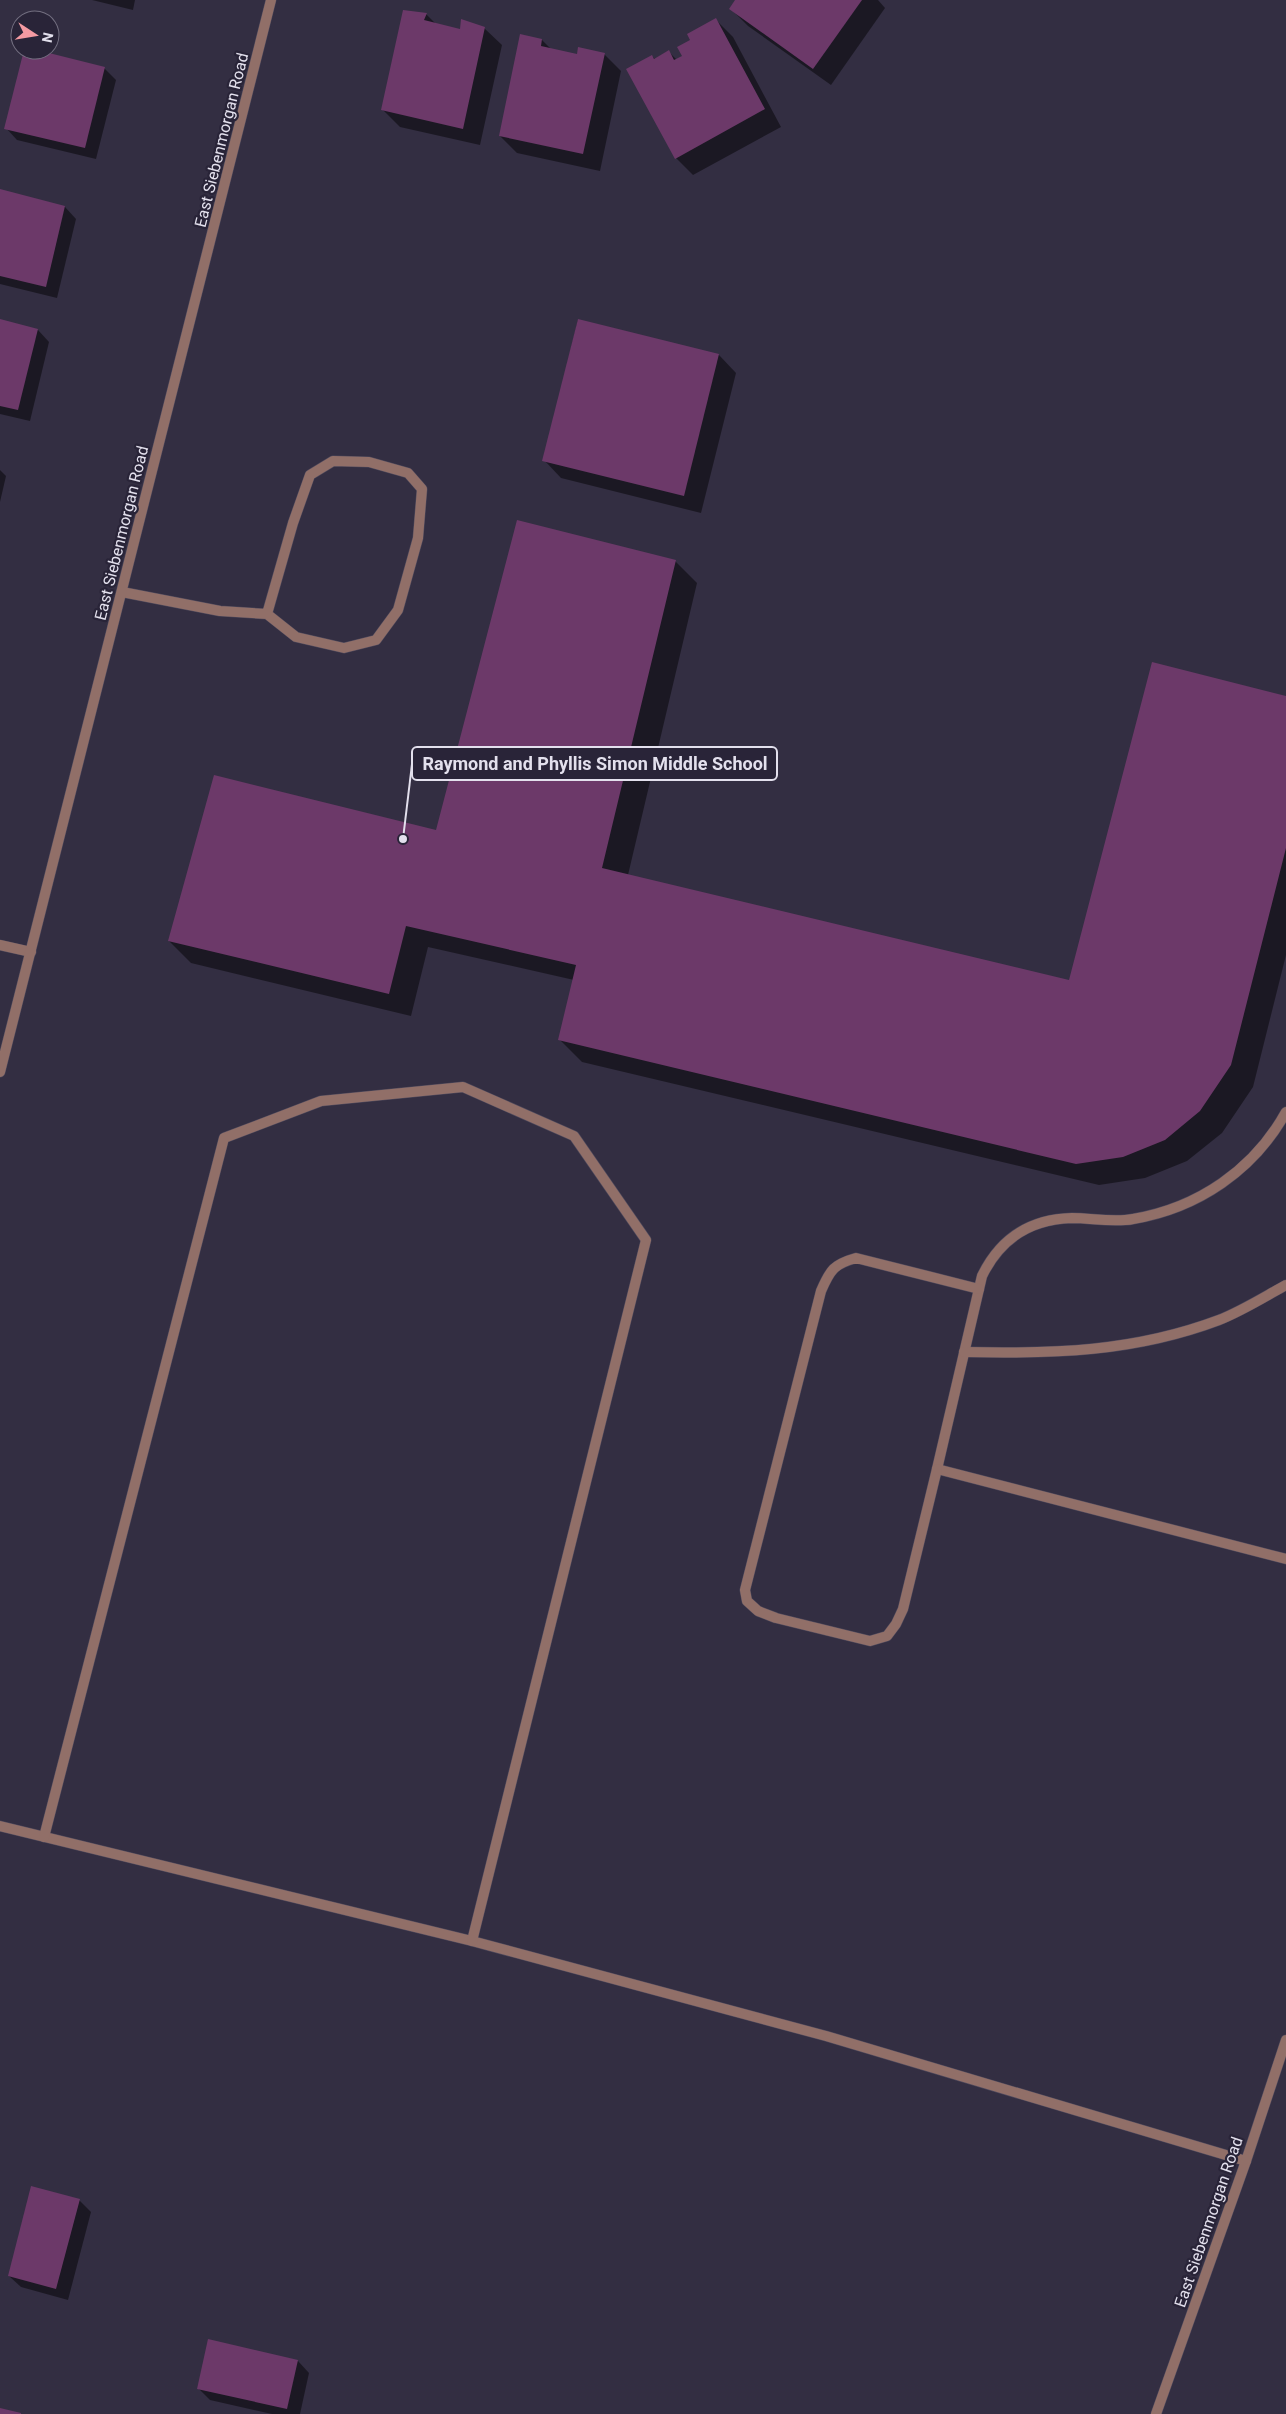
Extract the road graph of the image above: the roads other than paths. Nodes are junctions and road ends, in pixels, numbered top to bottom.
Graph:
1 (272, 0) edge
2 (122, 592) junction
3 (267, 614) junction
4 (0, 945) edge
5 (31, 952) junction
6 (0, 1072) edge
7 (1286, 1112) edge
8 (1286, 1285) edge
9 (979, 1289) junction
10 (964, 1352) junction
11 (937, 1468) junction
12 (1286, 1559) edge
13 (0, 1826) edge
14 (44, 1837) junction
15 (472, 1942) junction
16 (1286, 2040) edge
17 (1246, 2161) junction
18 (1156, 2414) edge

1 - 2 street, East Siebenmorgan Road
2 - 3 street
2 - 5 street, East Siebenmorgan Road
3 - 3 street
4 - 5 street
5 - 6 street, East Siebenmorgan Road
7 - 9 street
8 - 10 street
9 - 10 street
9 - 11 street
10 - 11 street
11 - 12 street
13 - 14 street
14 - 15 street
14 - 15 street
15 - 17 street
16 - 17 street, East Siebenmorgan Road
17 - 18 street, East Siebenmorgan Road

